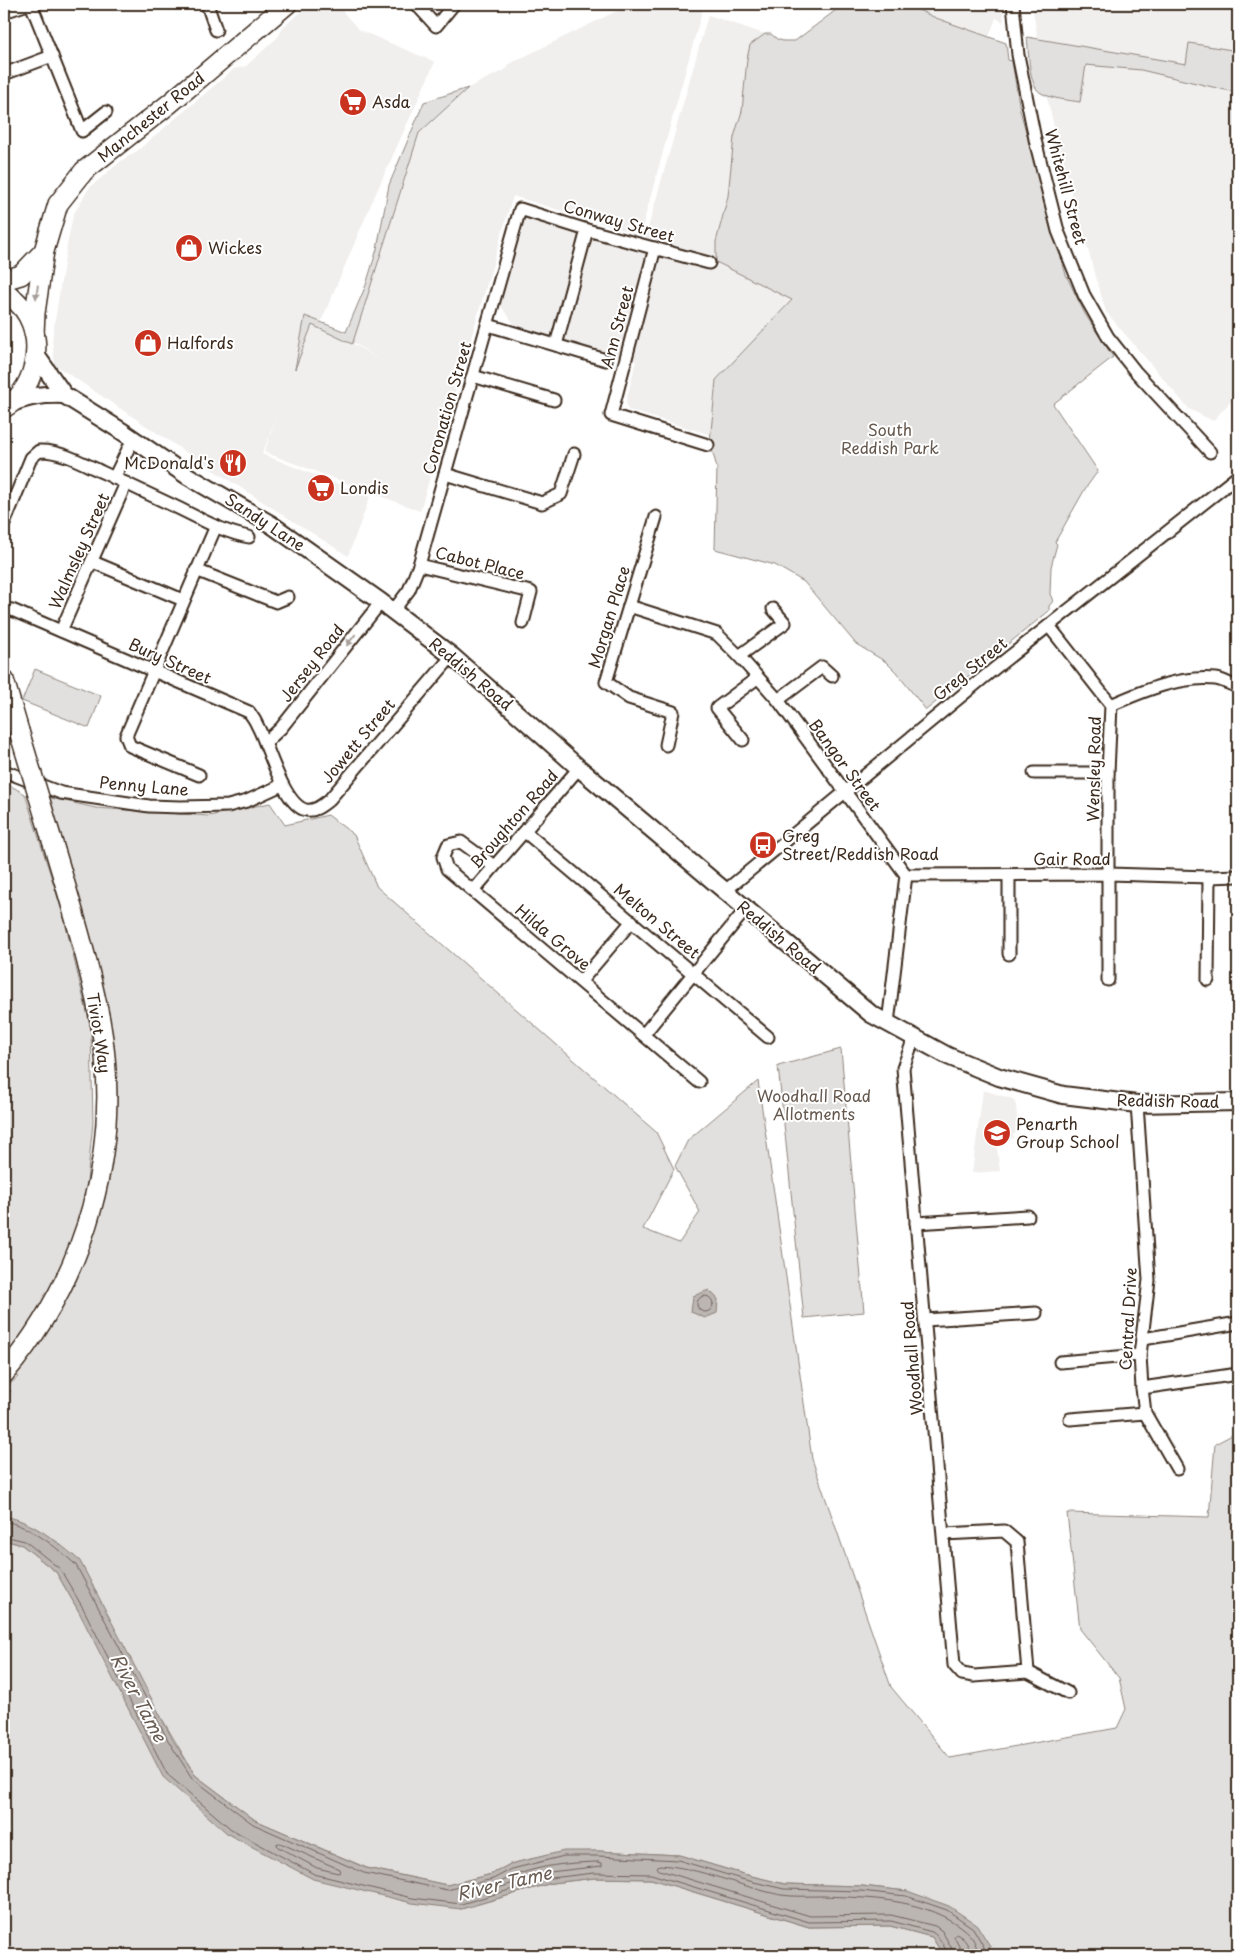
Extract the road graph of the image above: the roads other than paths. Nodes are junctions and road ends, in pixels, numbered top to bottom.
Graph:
1 (29, 4) edge
2 (207, 4) edge
3 (287, 4) edge
4 (416, 4) edge
5 (454, 4) edge
6 (1013, 4) edge
7 (4, 12) edge
8 (216, 30) dead end
9 (52, 56) junction
10 (4, 74) edge
11 (106, 112) dead end
12 (520, 209) joint
13 (588, 230) junction
14 (655, 248) junction
15 (44, 251) junction
16 (709, 263) dead end
17 (4, 280) edge
18 (4, 291) edge
19 (488, 325) junction
20 (34, 333) junction
21 (556, 345) junction
22 (36, 355) junction
23 (606, 360) dead end
24 (472, 376) junction
25 (64, 395) junction
26 (554, 400) dead end
27 (7, 407) edge
28 (133, 439) junction
29 (708, 445) dead end
30 (1210, 452) dead end
31 (574, 454) dead end
32 (444, 474) junction
33 (114, 478) junction
34 (1237, 480) edge
35 (126, 483) junction
36 (656, 517) dead end
37 (4, 524) edge
38 (216, 526) junction
39 (249, 537) dead end
40 (93, 562) junction
41 (419, 565) junction
42 (196, 570) junction
43 (288, 597) dead end
44 (183, 600) junction
45 (387, 606) junction
46 (630, 606) junction
47 (4, 609) edge
48 (773, 609) dead end
49 (523, 623) dead end
50 (1049, 626) junction
51 (61, 631) junction
52 (452, 656) junction
53 (739, 656) junction
54 (153, 672) junction
55 (832, 676) dead end
56 (757, 678) junction
57 (4, 680) edge
58 (1238, 688) edge
59 (778, 700) junction
60 (1111, 706) junction
61 (742, 740) dead end
62 (265, 743) junction
63 (666, 745) dead end
64 (579, 768) junction
65 (4, 771) edge
66 (1034, 773) dead end
67 (1108, 773) junction
68 (199, 775) dead end
69 (282, 785) junction
70 (844, 792) junction
71 (524, 831) junction
72 (494, 866) junction
73 (1108, 874) junction
74 (906, 875) junction
75 (1009, 875) junction
76 (1238, 876) edge
77 (1209, 877) junction
78 (473, 891) junction
79 (725, 891) junction
80 (746, 909) junction
81 (632, 921) junction
82 (1009, 954) dead end
83 (693, 973) junction
84 (1108, 980) dead end
85 (1208, 980) dead end
86 (581, 981) junction
87 (888, 1023) junction
88 (644, 1034) junction
89 (768, 1037) dead end
90 (914, 1038) junction
91 (699, 1082) dead end
92 (1238, 1102) edge
93 (1137, 1104) junction
94 (1028, 1216) dead end
95 (916, 1223) junction
96 (1036, 1314) dead end
97 (925, 1320) junction
98 (1238, 1323) edge
99 (1142, 1339) junction
100 (1140, 1356) junction
101 (1060, 1362) dead end
102 (4, 1374) edge
103 (1238, 1374) edge
104 (1142, 1388) junction
105 (1145, 1413) junction
106 (1070, 1419) dead end
107 (1177, 1468) dead end
108 (944, 1534) junction
109 (1028, 1672) junction
110 (1068, 1693) dead end

1 - 7 street
1 - 9 street
2 - 8 street
3 - 15 main road, Manchester Road
4 - 5 street
6 - 30 street, Whitehill Street
9 - 10 street
9 - 11 street
12 - 13 street, Conway Street
12 - 19 street, Coronation Street
13 - 14 street, Conway Street
13 - 21 street
14 - 16 street, Conway Street
14 - 29 street, Ann Street
15 - 17 main road, Manchester Road
15 -> 20 main road, Manchester Road
18 - 20 main road
19 - 21 street
19 - 24 street, Coronation Street
20 - 22 main road
21 - 23 street
22 - 25 main road, Sandy Lane
22 - 27 main road
24 - 26 street
24 - 32 street, Coronation Street
25 - 27 main road
25 - 28 main road, Sandy Lane
28 - 33 street
28 - 45 main road, Sandy Lane
31 - 32 street
32 - 41 street, Coronation Street
33 - 35 street, Sandy Lane
33 - 37 street, Sandy Lane
34 - 50 street, Greg Street
35 - 38 street, Sandy Lane
35 - 40 street, Walmsley Street
36 - 46 street, Morgan Place
38 - 39 street, Sandy Lane
38 - 42 street
40 - 44 street
40 - 51 street, Walmsley Street
41 - 45 street, Coronation Street
41 - 49 street, Cabot Place
42 - 43 street
42 - 44 street
44 - 54 street
45 - 52 main road, Reddish Road
45 -> 62 street, Jersey Road
46 - 53 street, Bangor Street
46 - 63 street, Morgan Place
47 - 51 street, Bury Street
48 - 53 street
50 - 60 street, Wensley Road
50 - 70 street, Greg Street
51 - 54 street, Bury Street
52 - 64 main road, Reddish Road
52 - 69 street, Jowett Street
53 - 56 street, Bangor Street
54 - 62 street, Bury Street
54 - 68 street
55 - 59 street
56 - 59 street, Bangor Street
56 - 61 street
57 - 102 main road, Tiviot Way, bridge
58 - 60 street
59 - 70 street, Bangor Street
60 - 67 street, Wensley Road
62 - 69 street, Bury Street
64 - 71 street, Broughton Road
64 - 79 main road, Reddish Road
65 - 69 street, Penny Lane
66 - 67 street
67 - 73 street, Wensley Road
70 - 74 street, Bangor Street
70 - 79 street, Greg Street
71 - 72 street, Broughton Road
71 - 81 street, Melton Street
72 - 78 street, Broughton Road
72 - 78 street, Hilda Grove
73 - 75 street, Gair Road
73 - 77 street, Gair Road
73 - 84 street, Wensley Road
74 - 75 street, Gair Road
74 - 87 street
75 - 82 street
76 - 77 street, Gair Road
77 - 85 street
78 - 86 street, Hilda Grove
79 - 80 main road, Reddish Road
80 - 83 street
80 - 87 main road, Reddish Road
81 - 83 street, Melton Street
81 - 86 street
83 - 88 street
83 - 89 street, Melton Street
86 - 88 street, Hilda Grove
87 - 90 main road, Reddish Road
88 - 91 street, Hilda Grove
90 - 93 main road, Reddish Road
90 - 95 street, Woodhall Road
92 - 93 main road, Reddish Road
93 - 99 street, Central Drive
94 - 95 street
95 - 97 street, Woodhall Road
96 - 97 street
97 - 108 street, Woodhall Road
98 - 99 street
99 - 100 street, Central Drive
100 - 101 street
100 - 104 street, Central Drive
103 - 104 street
104 - 105 street, Central Drive
105 - 106 street
105 - 107 street, Central Drive
108 - 109 street
108 - 109 street, Woodhall Road
109 - 110 street

